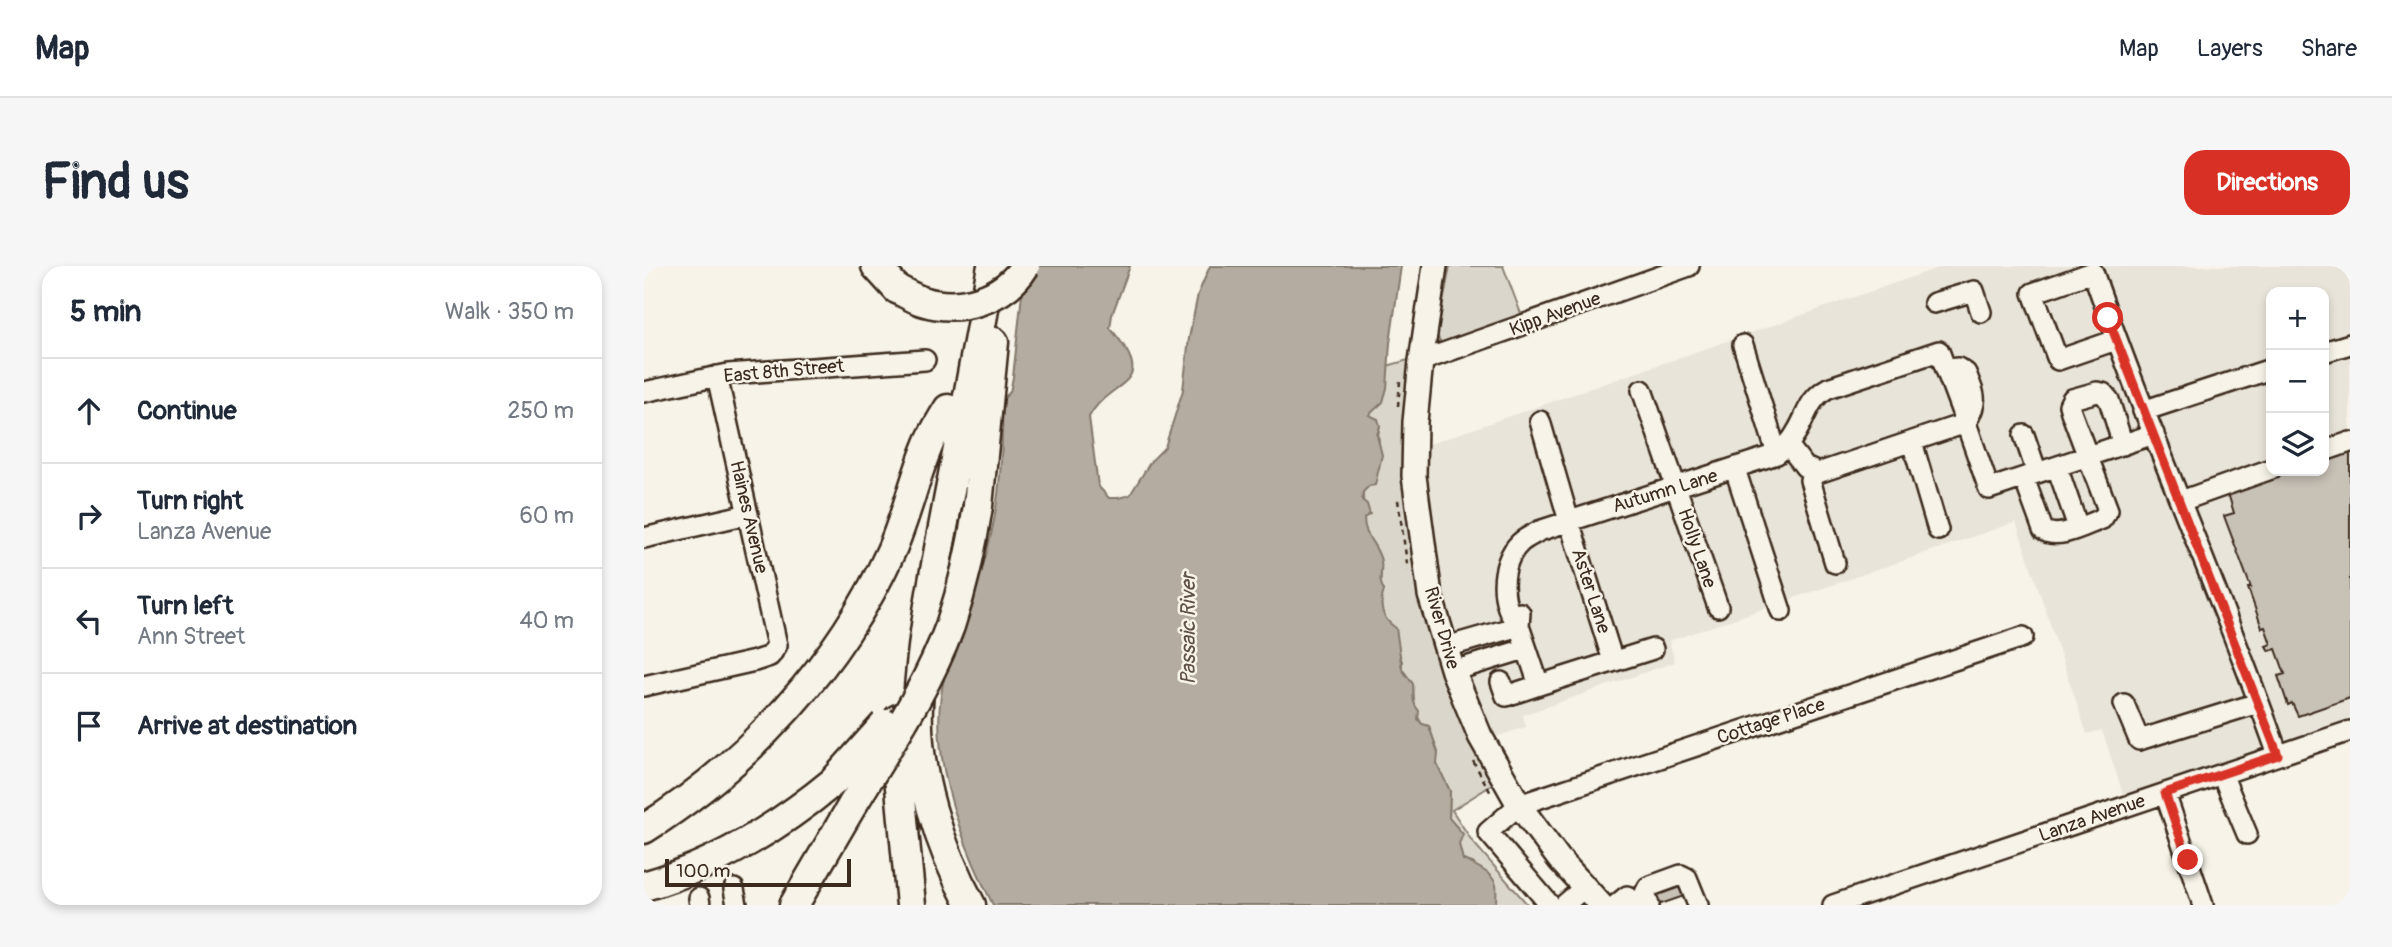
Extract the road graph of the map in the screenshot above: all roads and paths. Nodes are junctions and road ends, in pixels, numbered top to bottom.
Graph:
1 (876, 266) edge
2 (975, 266) edge
3 (992, 266) edge
4 (1004, 266) edge
5 (1025, 266) edge
6 (1435, 266) edge
7 (1689, 266) edge
8 (2092, 269) edge
9 (1934, 303) dead end
10 (1981, 312) dead end
11 (2116, 340) junction
12 (2350, 344) edge
13 (1743, 345) dead end
14 (2329, 350) edge
15 (925, 360) dead end
16 (1421, 361) junction
17 (2266, 371) edge
18 (717, 376) junction
19 (1643, 390) dead end
20 (644, 392) edge
21 (948, 409) junction
22 (2143, 411) junction
23 (1540, 421) dead end
24 (1966, 423) junction
25 (2154, 434) junction
26 (2024, 435) dead end
27 (1912, 442) junction
28 (2350, 442) edge
29 (2123, 445) junction
30 (1783, 449) junction
31 (2329, 449) edge
32 (2089, 456) junction
33 (2057, 467) junction
34 (1735, 469) junction
35 (1813, 471) junction
36 (2266, 471) edge
37 (2031, 475) junction
38 (1676, 488) junction
39 (2181, 501) junction
40 (978, 506) junction
41 (748, 514) junction
42 (1569, 521) junction
43 (2078, 527) junction
44 (1938, 530) dead end
45 (644, 538) edge
46 (1835, 564) dead end
47 (1718, 607) dead end
48 (1782, 611) dead end
49 (1519, 626) junction
50 (2024, 637) dead end
51 (1446, 647) junction
52 (1525, 649) junction
53 (1653, 649) dead end
54 (1614, 661) junction
55 (904, 667) junction
56 (1453, 671) junction
57 (1500, 681) dead end
58 (1539, 685) junction
59 (644, 686) edge
60 (2259, 703) junction
61 (2124, 704) dead end
62 (2350, 731) edge
63 (2278, 755) junction
64 (2222, 774) junction
65 (2165, 793) junction
66 (1519, 805) junction
67 (644, 829) edge
68 (2247, 834) dead end
69 (644, 886) edge
70 (1584, 887) junction
71 (794, 905) edge
72 (911, 905) edge
73 (951, 905) edge
74 (971, 905) edge
75 (1550, 905) edge
76 (1564, 905) edge
77 (1601, 905) edge
78 (1616, 905) edge
79 (1638, 905) edge
80 (1649, 905) edge
81 (1698, 905) edge
82 (1833, 905) edge
83 (2203, 905) edge

1 - 5 highway, bridge
2 - 21 highway
3 - 74 highway
4 - 40 highway
6 - 16 main road, River Drive
7 - 16 street, Kipp Avenue
8 - 11 street
8 - 11 street
9 - 10 street
11 - 22 street
12 - 14 street
13 - 30 street
15 - 18 street, East 8th Street
16 - 51 main road, River Drive
17 - 22 street
18 - 20 street, East 8th Street
18 - 41 street, Haines Avenue
19 - 38 street, Holly Lane
21 - 55 highway
21 - 67 highway
22 - 25 street
23 - 42 street, Aster Lane
24 - 27 street
24 - 30 street
24 - 37 street
25 - 29 street
25 - 39 street
26 - 37 street
27 - 35 street
27 - 44 street
28 - 31 street
29 - 32 street
29 - 32 street
30 - 34 street, Autumn Lane
30 - 35 street
32 - 33 street
32 - 43 street
33 - 37 street
33 - 43 street
34 - 38 street, Autumn Lane
34 - 48 street
35 - 46 street
36 - 39 street
37 - 43 street
38 - 42 street, Autumn Lane
38 - 47 street, Holly Lane
39 - 60 street
40 - 69 highway, bridge
40 - 71 highway, bridge
41 - 45 street
41 - 59 street, Haines Avenue
42 - 49 street, Autumn Lane
42 - 54 street, Aster Lane
49 - 51 street
49 - 52 street, Autumn Lane
50 - 66 street, Cottage Place
51 - 56 main road, River Drive
52 - 56 street
52 - 58 street, Autumn Lane
53 - 54 street
54 - 58 street
55 - 72 highway
55 - 73 highway
56 - 66 main road, River Drive
57 - 58 street
60 - 61 street
60 - 63 street
62 - 63 street, Lanza Avenue
63 - 64 street, Lanza Avenue
64 - 65 street, Lanza Avenue
64 - 68 street
65 - 82 street, Lanza Avenue
65 - 83 street
66 - 70 main road, River Drive
66 - 75 street
70 - 76 street
70 - 77 main road, River Drive
78 - 79 street
80 - 81 street

